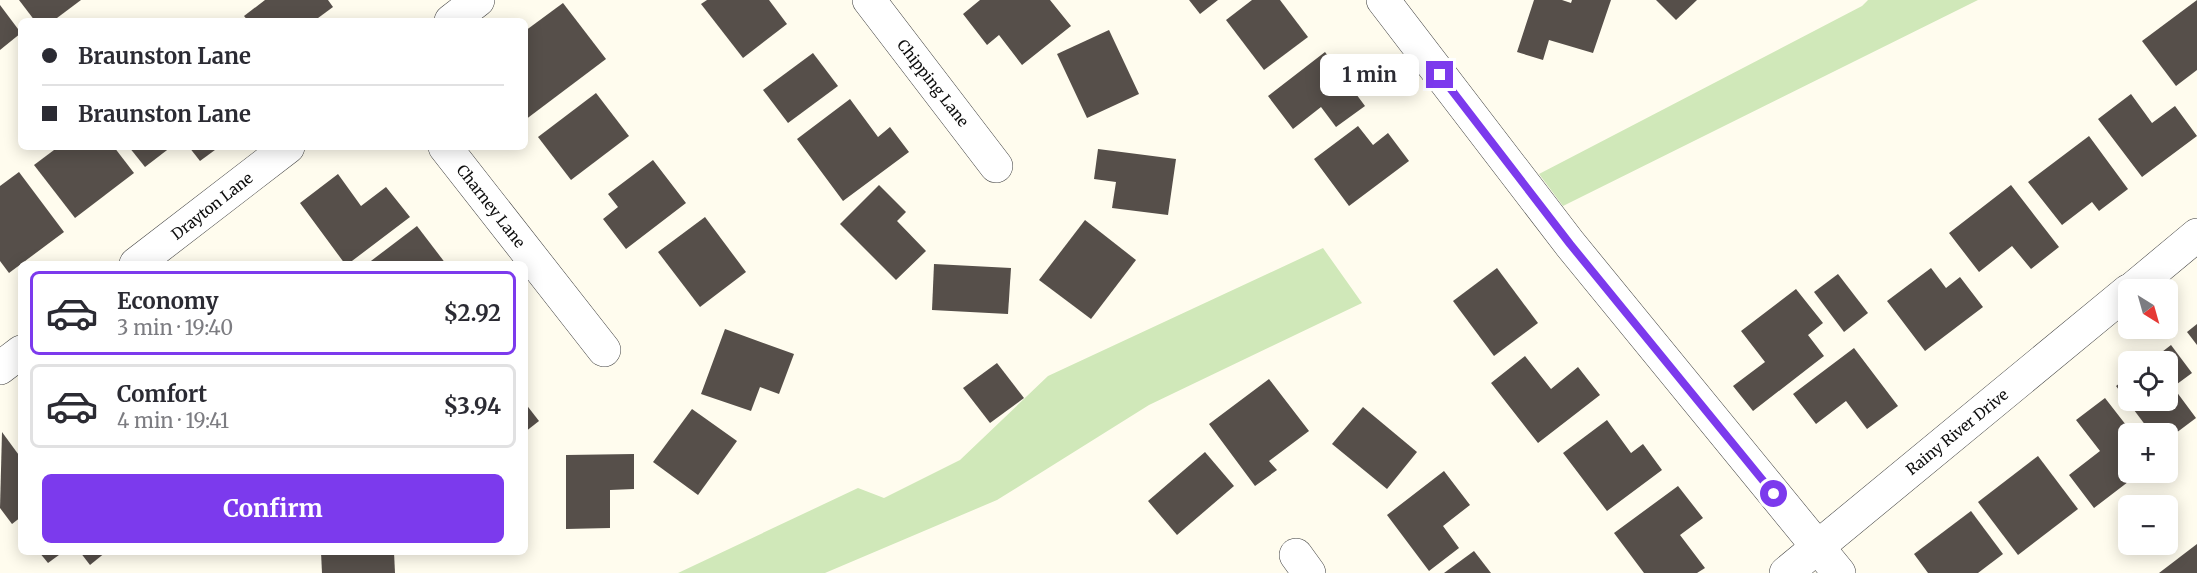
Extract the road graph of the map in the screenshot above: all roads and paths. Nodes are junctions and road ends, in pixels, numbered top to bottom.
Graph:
1 (478, 0) edge
2 (868, 0) edge
3 (1383, 0) edge
4 (455, 18) edge
5 (284, 150) edge
6 (447, 150) edge
7 (996, 166) dead end
8 (2197, 235) edge
9 (140, 261) edge
10 (2143, 279) edge
11 (2118, 300) edge
12 (604, 350) dead end
13 (18, 354) edge
14 (0, 368) edge
15 (1818, 548) junction
16 (1786, 573) edge
17 (1839, 573) edge

1 - 4 street
2 - 7 street, Chipping Lane
3 - 15 street
5 - 9 street, Drayton Lane
6 - 12 street, Charney Lane
8 - 10 street, Rainy River Drive
11 - 15 street, Rainy River Drive
13 - 14 street
15 - 16 street, Rainy River Drive
15 - 17 street

